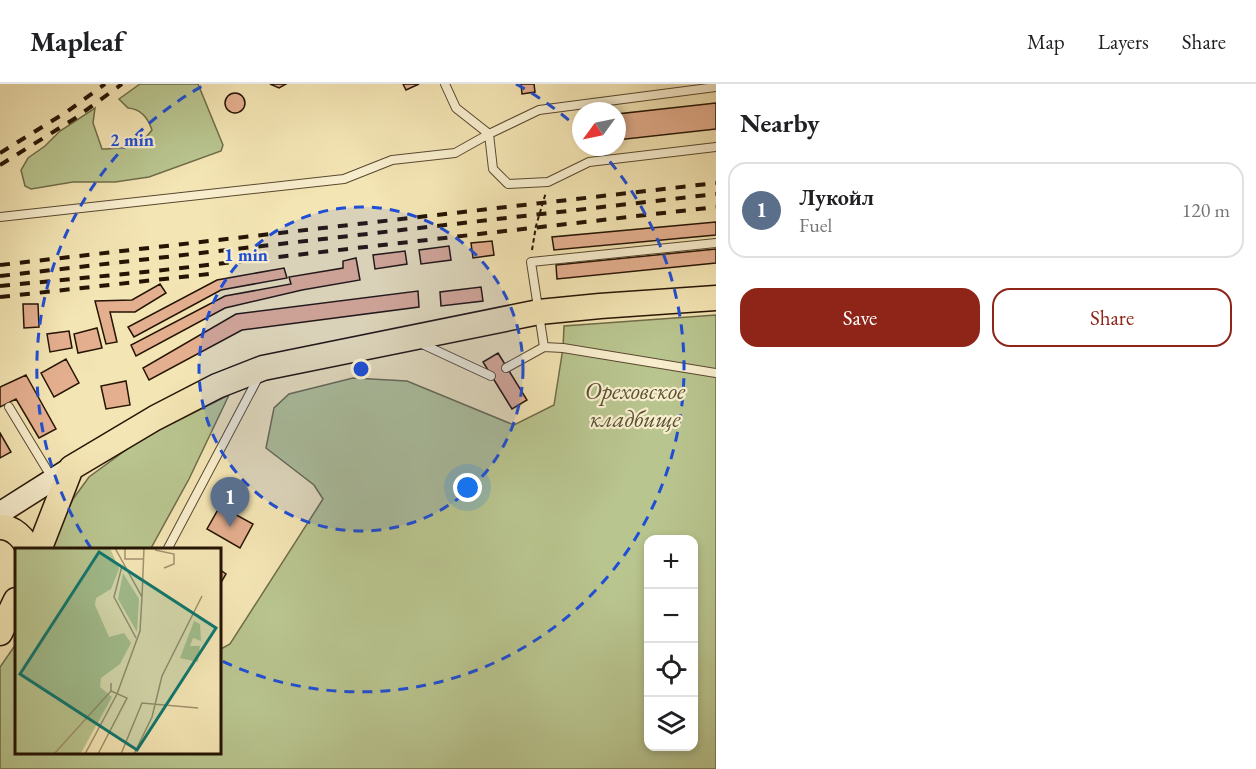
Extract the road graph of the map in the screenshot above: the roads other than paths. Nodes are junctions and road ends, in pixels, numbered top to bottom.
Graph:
1 (445, 84) edge
2 (716, 87) edge
3 (489, 134) junction
4 (716, 147) edge
5 (0, 217) edge
6 (716, 243) edge
7 (716, 298) edge
8 (539, 312) junction
9 (411, 338) junction
10 (544, 347) junction
11 (263, 368) junction
12 (506, 368) dead end
13 (716, 373) edge
14 (491, 376) dead end
15 (9, 407) dead end
16 (62, 473) junction
17 (0, 513) edge
18 (0, 527) edge
19 (27, 548) edge
20 (40, 548) edge
21 (168, 548) edge
22 (15, 603) edge
23 (3, 633) edge

1 - 3 lane
2 - 3 lane
3 - 4 lane
3 - 5 lane
6 - 8 lane
7 - 8 highway
8 - 9 highway
8 - 10 lane
9 - 11 highway
9 - 14 lane
10 - 12 lane
10 - 13 lane
11 - 16 highway
11 - 21 lane
15 - 16 lane
16 - 17 main road
16 - 20 highway
18 - 19 highway
22 - 23 highway

